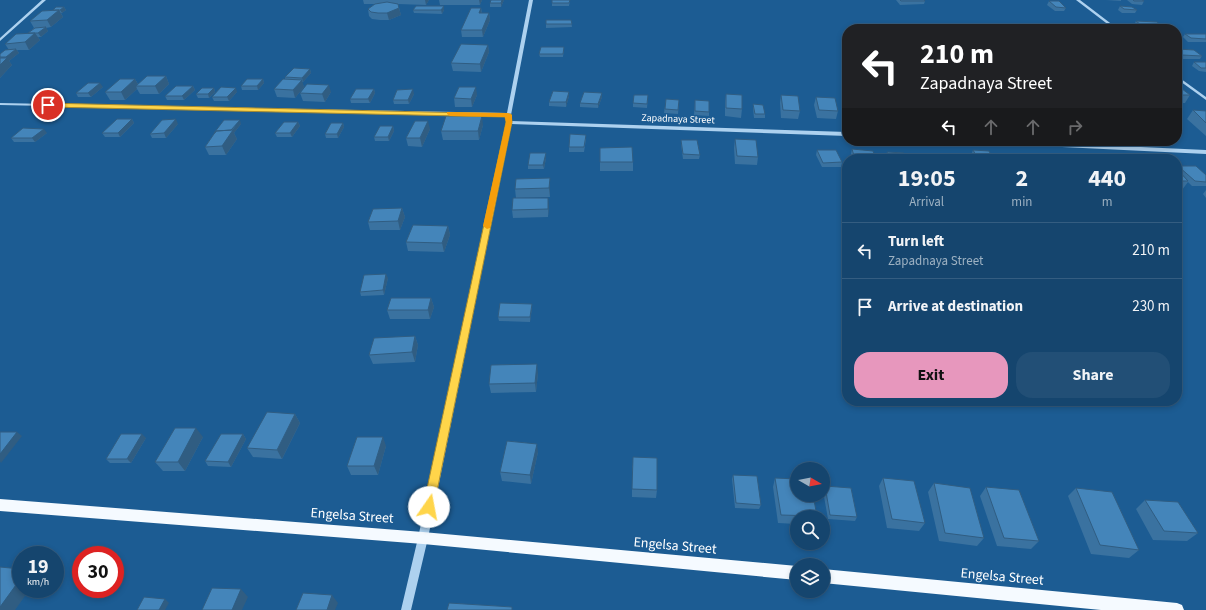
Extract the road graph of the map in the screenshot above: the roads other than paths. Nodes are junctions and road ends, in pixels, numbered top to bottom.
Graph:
1 (44, 0) edge
2 (531, 0) edge
3 (1078, 0) edge
4 (1109, 24) edge
5 (0, 40) edge
6 (1182, 81) edge
7 (1206, 99) edge
8 (0, 104) edge
9 (509, 118) junction
10 (842, 134) edge
11 (1083, 146) edge
12 (1206, 152) edge
13 (0, 505) edge
14 (422, 538) junction
15 (790, 572) edge
16 (830, 577) edge
17 (1134, 608) edge
18 (406, 610) edge
19 (1177, 610) edge

1 - 5 street
2 - 9 street
3 - 4 street
6 - 7 street
8 - 9 street, Zapadnaya Street
9 - 10 street, Zapadnaya Street
9 - 14 street
11 - 12 street
13 - 14 main road, Engelsa Street
14 - 15 main road, Engelsa Street
14 - 18 street
16 - 17 main road, Engelsa Street
17 - 19 main road, Engelsa Street

